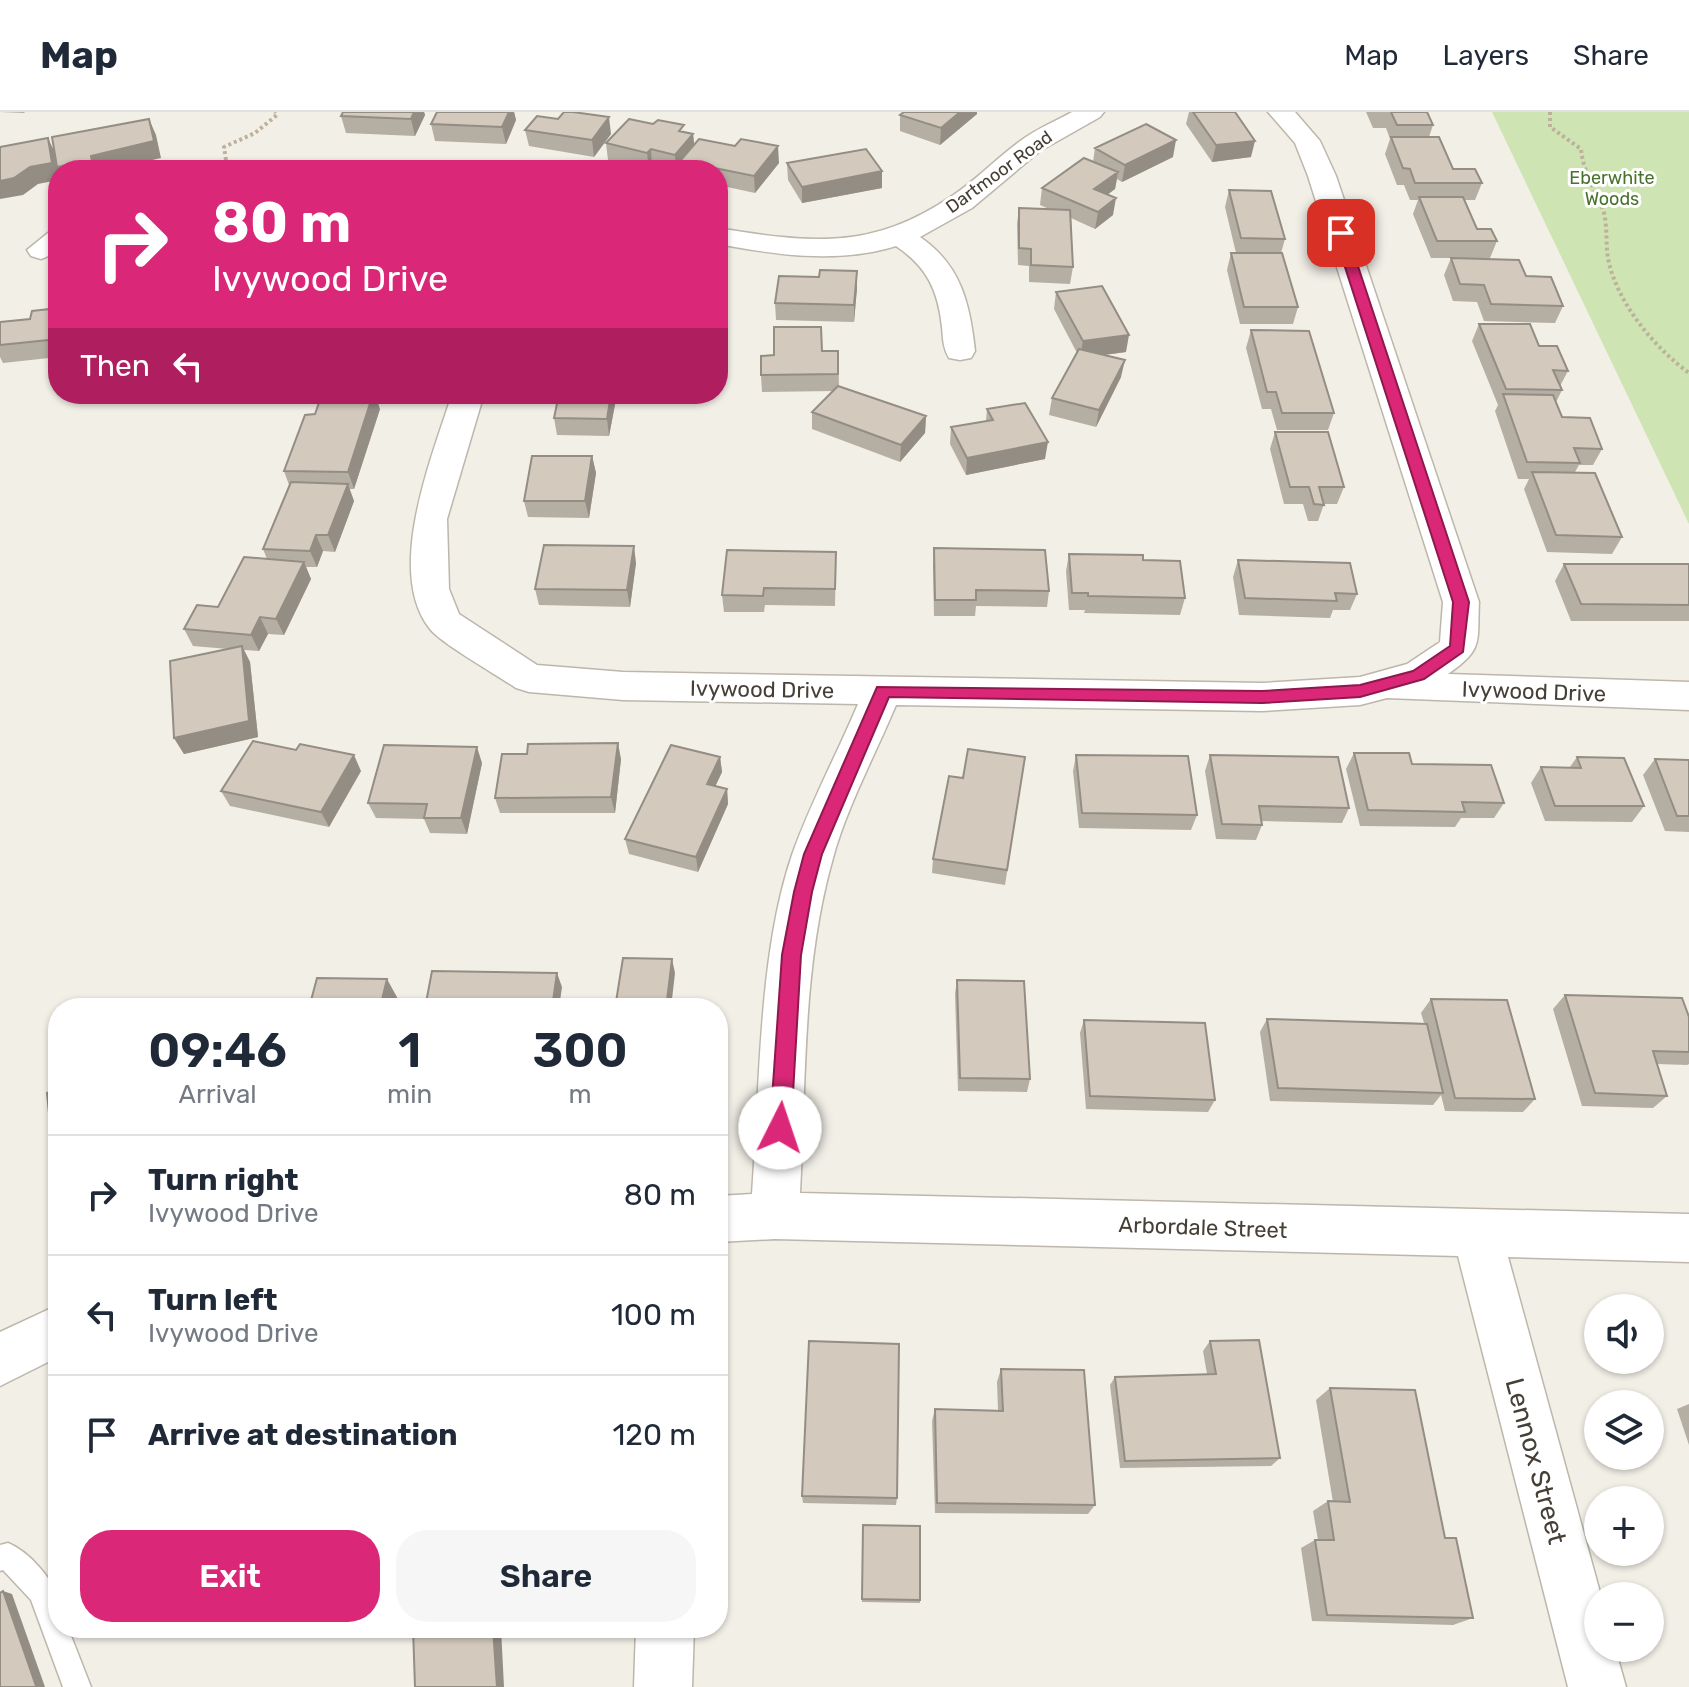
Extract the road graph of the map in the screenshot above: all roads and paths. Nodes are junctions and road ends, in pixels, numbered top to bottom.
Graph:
1 (275, 112) edge
2 (1281, 112) edge
3 (1550, 112) edge
4 (1085, 113) edge
5 (226, 160) dead end
6 (900, 236) junction
7 (728, 238) edge
8 (960, 351) dead end
9 (1689, 373) edge
10 (465, 404) edge
11 (1379, 686) junction
12 (883, 691) junction
13 (1689, 696) edge
14 (775, 1216) junction
15 (728, 1218) edge
16 (1477, 1234) junction
17 (1689, 1238) edge
18 (48, 1335) edge
19 (0, 1360) edge
20 (0, 1558) edge
21 (48, 1610) edge
22 (59, 1638) edge
23 (665, 1638) edge
24 (77, 1687) edge
25 (663, 1687) edge
26 (1597, 1687) edge

1 - 5 path
2 - 11 street, Ivywood Drive
3 - 9 path
4 - 6 street, Dartmoor Road
6 - 7 street, Dartmoor Road
6 - 8 street
10 - 12 street, Ivywood Drive
11 - 12 street, Ivywood Drive
11 - 13 street, Ivywood Drive
12 - 14 street
14 - 15 street, Arbordale Street
14 - 16 street, Arbordale Street
16 - 17 street, Arbordale Street
16 - 26 street, Lennox Street
18 - 19 street
20 - 21 lane
22 - 24 lane
23 - 25 street

